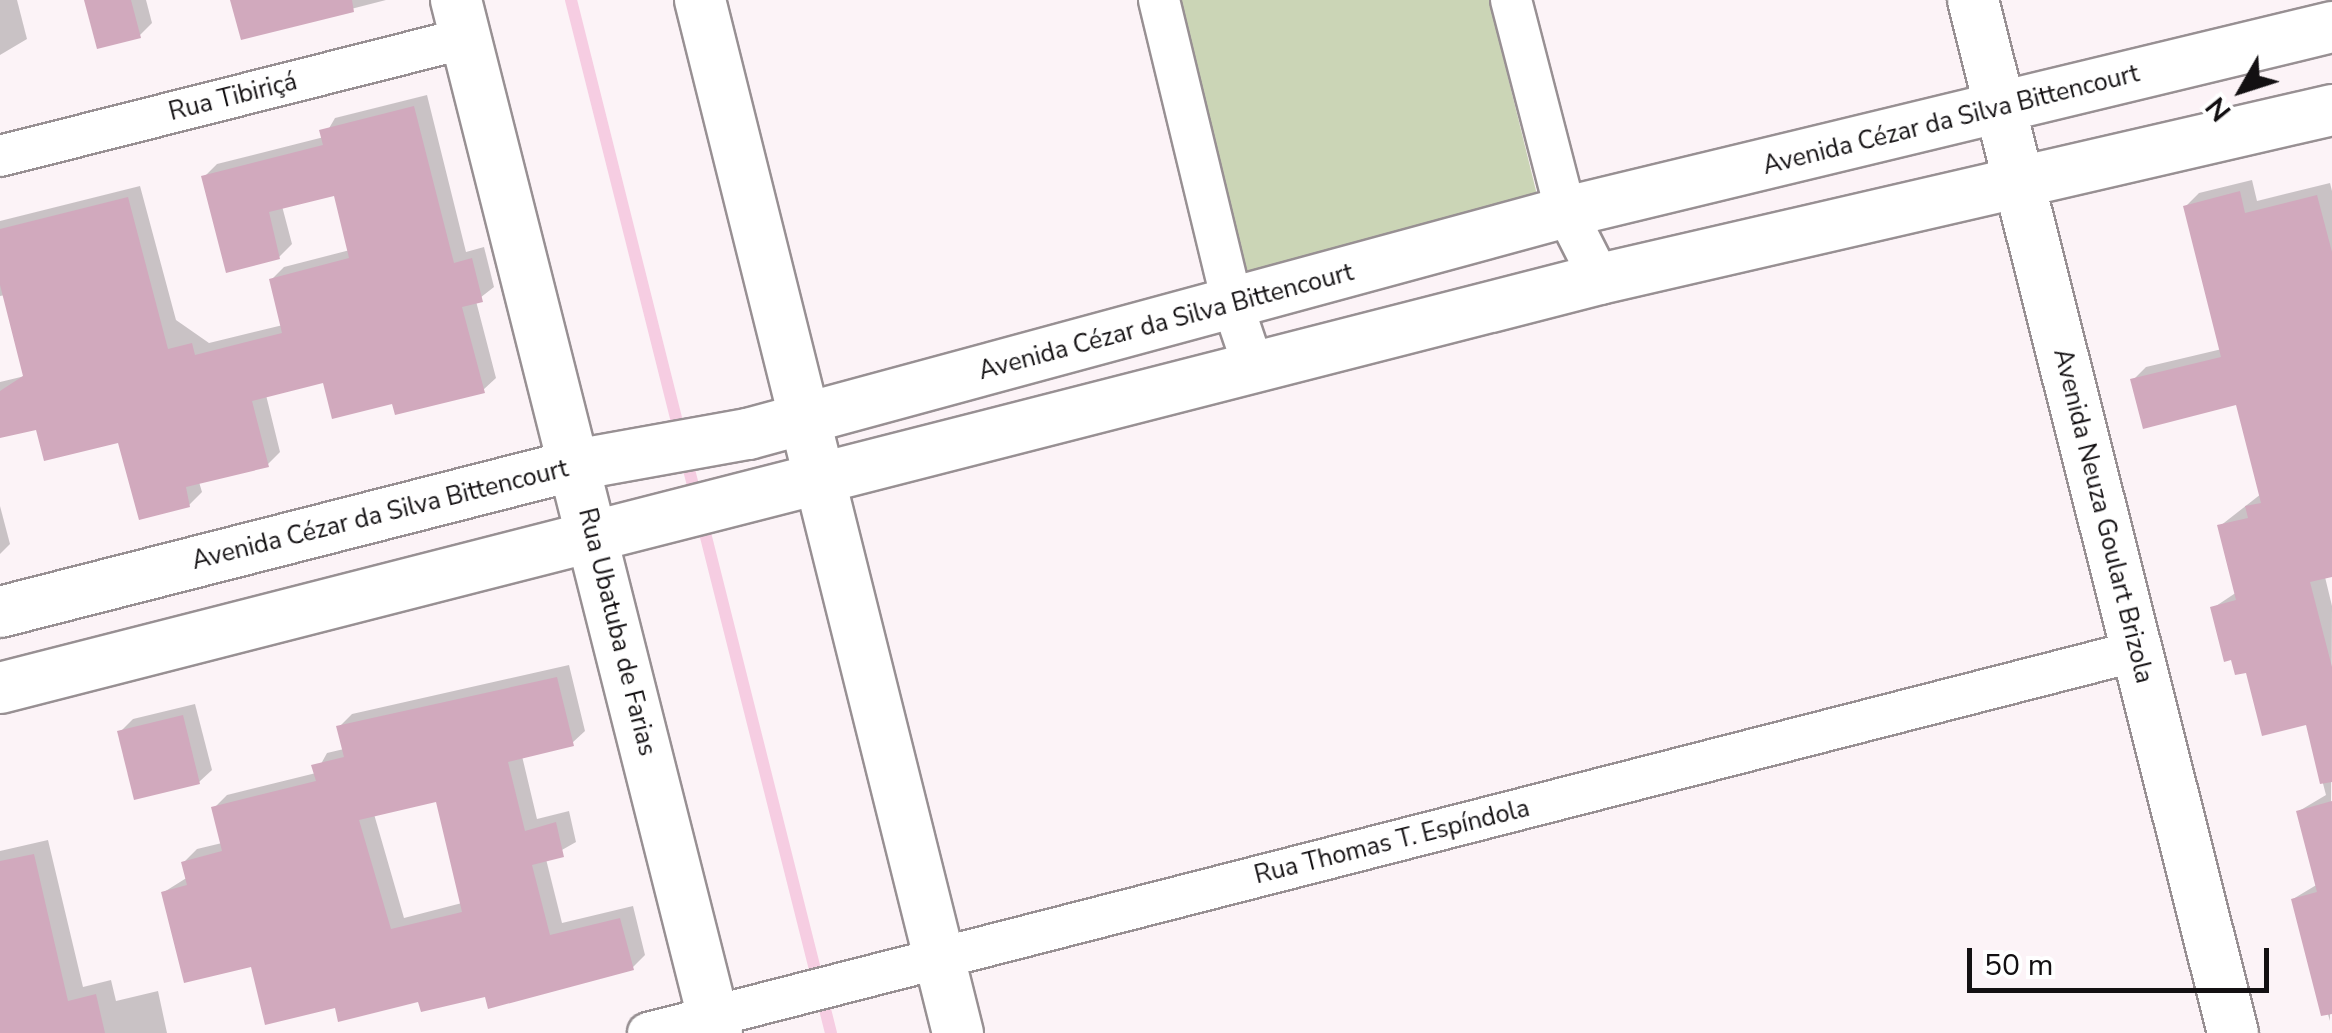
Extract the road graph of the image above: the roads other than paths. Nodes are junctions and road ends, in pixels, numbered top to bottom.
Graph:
1 (700, 0) edge
2 (1159, 0) edge
3 (1511, 0) edge
4 (1973, 0) edge
5 (461, 19) edge
6 (2332, 27) edge
7 (2000, 108) junction
8 (2332, 110) edge
9 (0, 156) edge
10 (2019, 179) junction
11 (1566, 212) junction
12 (1600, 279) junction
13 (1233, 306) junction
14 (1255, 371) junction
15 (804, 418) junction
16 (575, 465) junction
17 (803, 479) junction
18 (614, 531) junction
19 (0, 612) edge
20 (2136, 651) junction
21 (0, 688) edge
22 (917, 963) junction
23 (715, 1025) edge
24 (648, 1033) edge
25 (958, 1033) edge
26 (2233, 1033) edge

1 - 15 street
2 - 13 street
3 - 11 street
4 - 7 street, Avenida Neuza Goulart Brizola
5 - 9 street, Rua Tibiriçá
5 - 16 street, Rua Ubatuba de Farias
6 - 7 street, Avenida Cézar da Silva Bittencourt
7 - 10 street, Avenida Neuza Goulart Brizola
7 - 11 street, Avenida Cézar da Silva Bittencourt
8 - 10 street
10 - 12 street
10 - 20 street, Avenida Neuza Goulart Brizola
11 - 12 street
11 - 13 street, Avenida Cézar da Silva Bittencourt
12 - 14 street
13 - 14 street
13 - 15 street, Avenida Cézar da Silva Bittencourt
14 - 17 street
15 - 16 street, Avenida Cézar da Silva Bittencourt
15 - 17 street
16 - 18 street, Rua Ubatuba de Farias
16 - 19 street, Avenida Cézar da Silva Bittencourt
17 - 18 street
17 - 22 street
18 - 21 street
18 - 23 street, Rua Ubatuba de Farias
20 - 22 street, Rua Thomas T. Espíndola
20 - 26 street, Avenida Neuza Goulart Brizola
22 - 23 street, Rua Thomas T. Espíndola
22 - 25 street
23 - 24 street, Rua Thomas T. Espíndola

